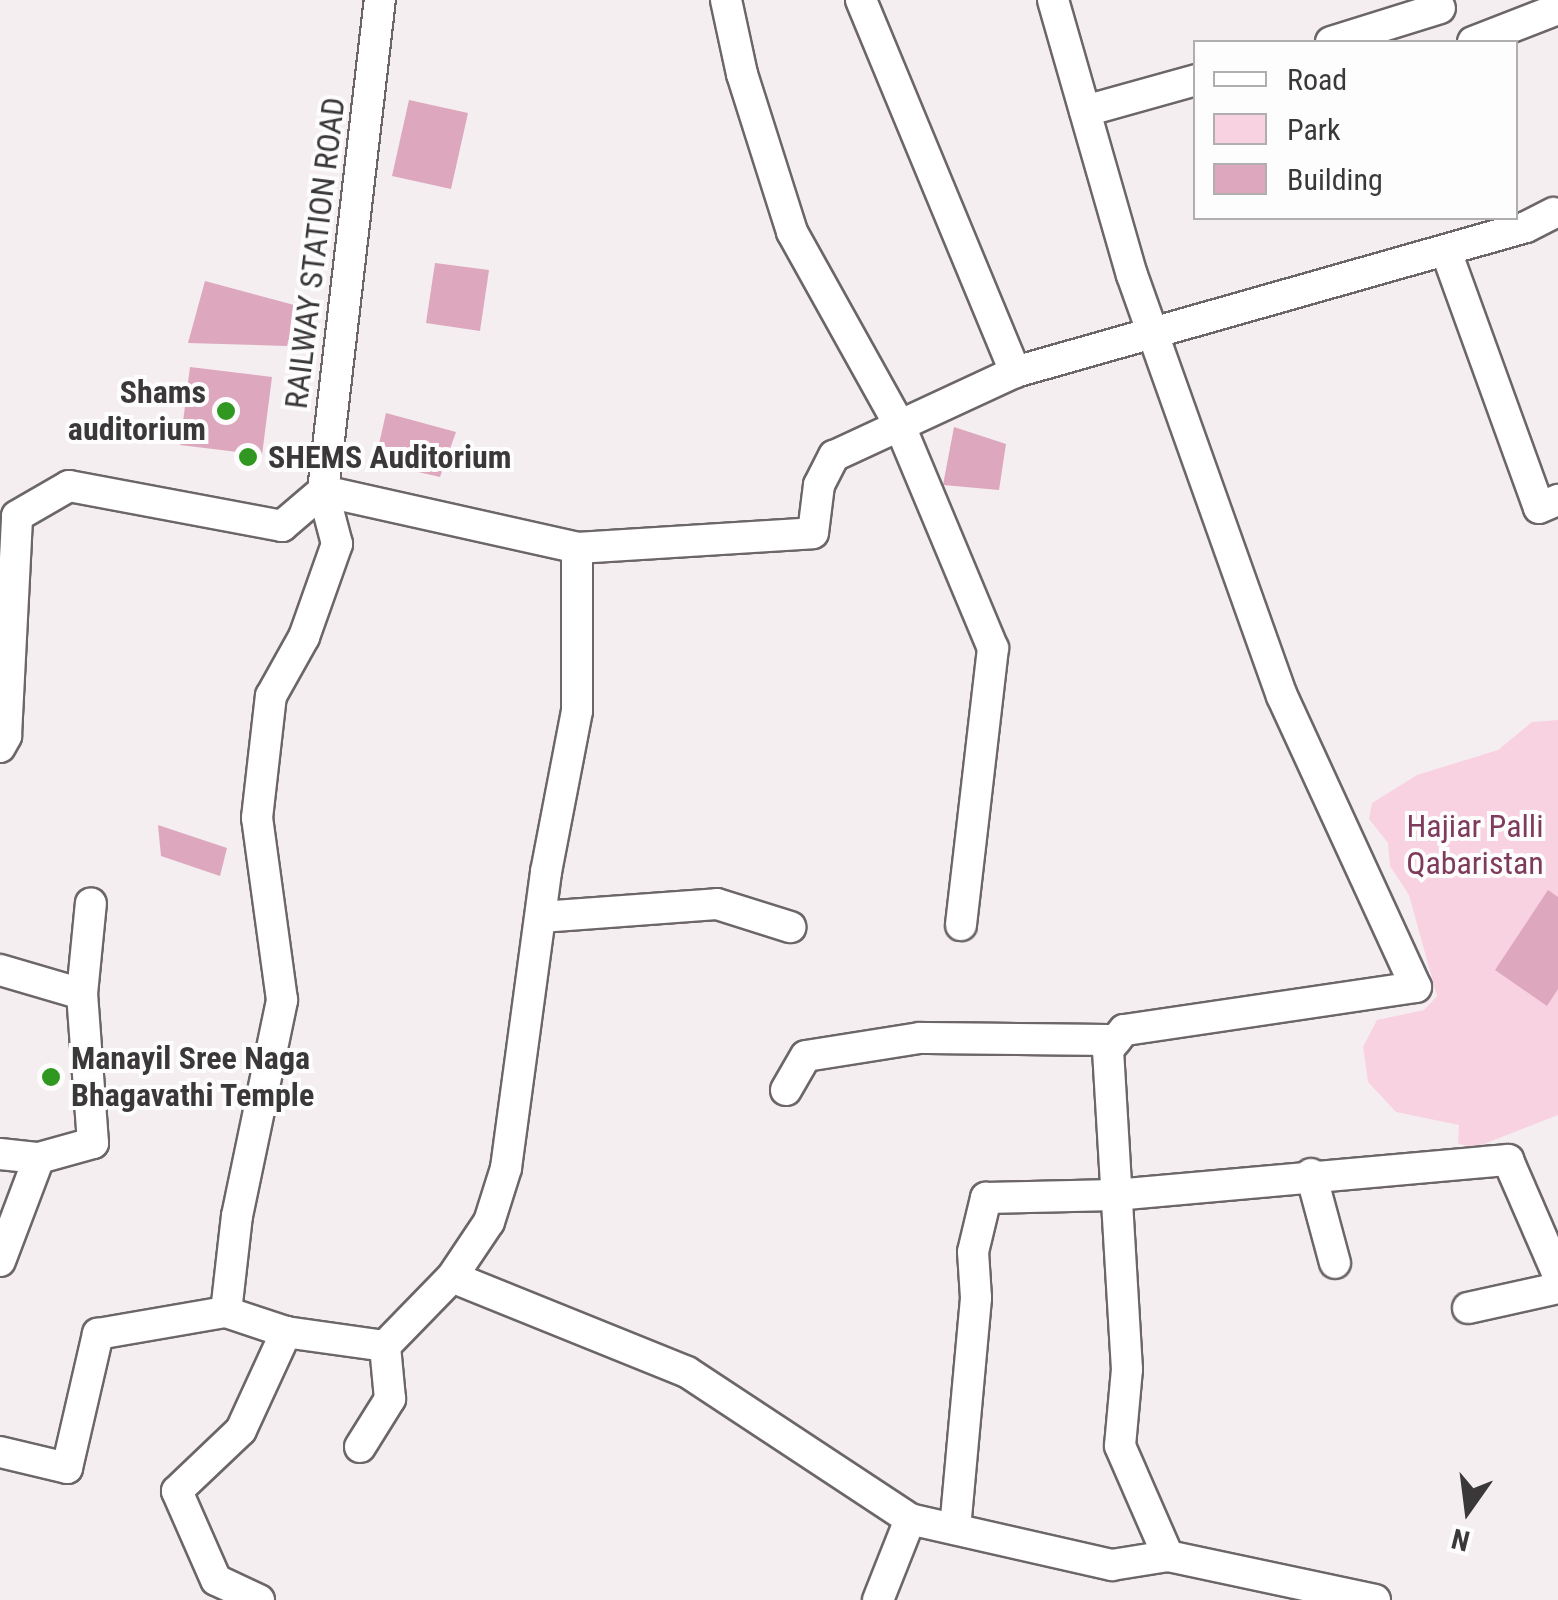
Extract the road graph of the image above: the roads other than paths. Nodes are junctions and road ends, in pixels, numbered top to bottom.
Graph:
1 (380, 0) edge
2 (726, 0) edge
3 (861, 0) edge
4 (1053, 0) edge
5 (1440, 8) dead end
6 (1558, 9) edge
7 (1337, 40) edge
8 (1478, 40) edge
9 (1193, 81) edge
10 (1085, 111) junction
11 (1554, 213) dead end
12 (1446, 251) junction
13 (1154, 336) junction
14 (1015, 372) junction
15 (900, 426) junction
16 (323, 491) junction
17 (1558, 500) edge
18 (577, 548) junction
19 (3, 741) edge
20 (0, 769) edge
21 (91, 902) dead end
22 (540, 916) junction
23 (961, 925) dead end
24 (790, 927) dead end
25 (0, 970) edge
26 (82, 994) junction
27 (1116, 1040) junction
28 (786, 1090) dead end
29 (0, 1154) edge
30 (39, 1158) junction
31 (1311, 1174) junction
32 (1114, 1195) junction
33 (0, 1261) edge
34 (1334, 1263) dead end
35 (1558, 1275) edge
36 (452, 1277) junction
37 (1558, 1288) edge
38 (1468, 1308) dead end
39 (226, 1312) junction
40 (286, 1332) junction
41 (385, 1346) junction
42 (360, 1447) dead end
43 (0, 1452) edge
44 (910, 1519) junction
45 (956, 1530) junction
46 (1168, 1556) junction
47 (260, 1600) edge
48 (878, 1600) edge
49 (1375, 1600) edge

1 - 16 street, RAILWAY STATION ROAD
2 - 15 street
3 - 14 street
4 - 10 street
5 - 7 street
6 - 8 street
9 - 10 street
10 - 13 street
11 - 12 street
12 - 13 street
12 - 17 street
13 - 14 street
13 - 27 street
14 - 15 street
15 - 18 street
15 - 23 street
16 - 18 street
16 - 19 street
16 - 39 street
18 - 22 street
19 - 20 street
21 - 26 street
22 - 24 street
22 - 36 street
25 - 26 street
26 - 30 street
27 - 28 street
27 - 32 street
29 - 30 street
30 - 33 street
31 - 32 street
31 - 34 street
31 - 35 street
32 - 45 street
32 - 46 street
36 - 41 street
36 - 44 street
37 - 38 street
39 - 40 street
39 - 43 street
40 - 41 street
40 - 47 street
41 - 42 street
44 - 45 street
44 - 48 street
45 - 46 street
46 - 49 street

